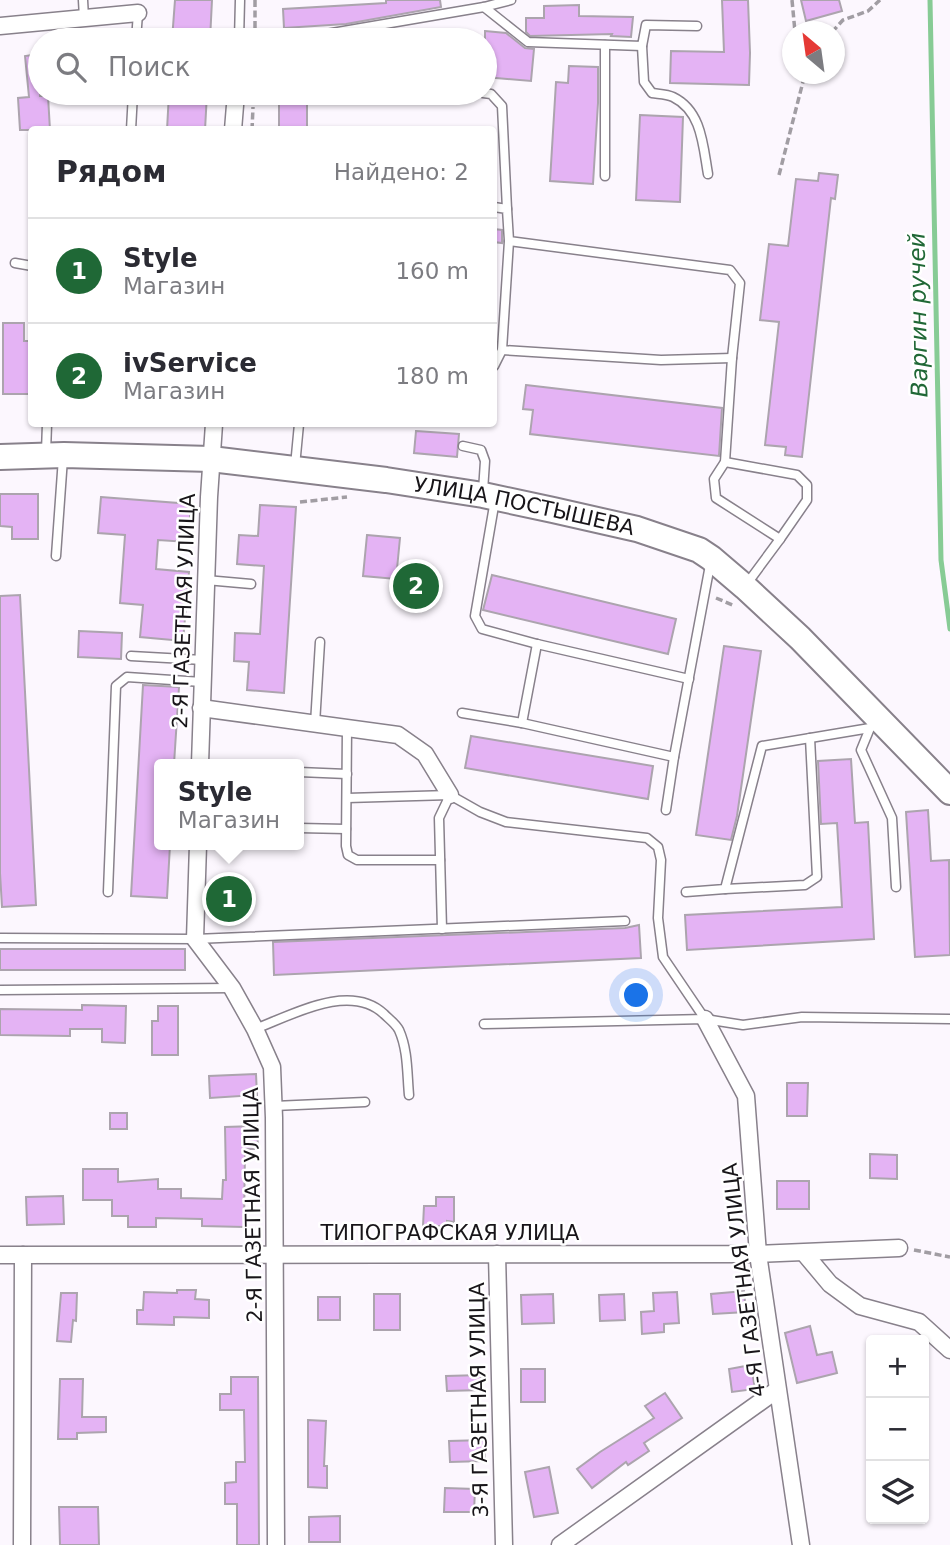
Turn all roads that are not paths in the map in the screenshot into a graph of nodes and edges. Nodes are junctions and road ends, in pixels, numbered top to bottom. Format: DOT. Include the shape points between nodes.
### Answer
graph roads {
  1 [pos="83,0"];
  2 [pos="240,0"];
  3 [pos="512,0"];
  4 [pos="484,7"];
  5 [pos="138,13"];
  6 [pos="84,19"];
  7 [pos="0,26"];
  8 [pos="697,26"];
  9 [pos="137,28"];
  10 [pos="239,28"];
  11 [pos="361,28"];
  12 [pos="605,46"];
  13 [pos="642,47"];
  14 [pos="497,101"];
  15 [pos="132,105"];
  16 [pos="235,105"];
  17 [pos="131,126"];
  18 [pos="233,126"];
  19 [pos="708,174"];
  20 [pos="605,176"];
  21 [pos="497,207"];
  22 [pos="507,209"];
  23 [pos="509,241"];
  24 [pos="15,263"];
  25 [pos="28,265"];
  26 [pos="498,335"];
  27 [pos="502,350"];
  28 [pos="732,358"];
  29 [pos="497,360"];
  30 [pos="48,427"];
  31 [pos="214,427"];
  32 [pos="299,427"];
  33 [pos="463,446"];
  34 [pos="55,455"];
  35 [pos="0,457"];
  36 [pos="211,460"];
  37 [pos="725,462"];
  38 [pos="295,470"];
  39 [pos="489,496"];
  40 [pos="780,539"];
  41 [pos="56,556"];
  42 [pos="711,558"];
  43 [pos="206,580"];
  44 [pos="251,583"];
  45 [pos="745,587"];
  46 [pos="320,642"];
  47 [pos="537,643"];
  48 [pos="131,656"];
  49 [pos="203,660"];
  50 [pos="689,679"];
  51 [pos="202,682"];
  52 [pos="201,708"];
  53 [pos="461,713"];
  54 [pos="522,723"];
  55 [pos="315,724"];
  56 [pos="875,724"];
  57 [pos="347,728"];
  58 [pos="810,738"];
  59 [pos="674,757"];
  60 [pos="200,759"];
  61 [pos="304,772"];
  62 [pos="347,774"];
  63 [pos="950,792"];
  64 [pos="450,795"];
  65 [pos="347,798"];
  66 [pos="666,810"];
  67 [pos="304,828"];
  68 [pos="346,829"];
  69 [pos="198,850"];
  70 [pos="440,860"];
  71 [pos="896,887"];
  72 [pos="725,889"];
  73 [pos="108,892"];
  74 [pos="686,892"];
  75 [pos="625,922"];
  76 [pos="442,929"];
  77 [pos="0,938"];
  78 [pos="195,939"];
  79 [pos="232,988"];
  80 [pos="0,990"];
  81 [pos="705,1019"];
  82 [pos="950,1019"];
  83 [pos="484,1024"];
  84 [pos="256,1029"];
  85 [pos="409,1095"];
  86 [pos="365,1102"];
  87 [pos="274,1106"];
  88 [pos="899,1248"];
  89 [pos="804,1253"];
  90 [pos="275,1254"];
  91 [pos="496,1254"];
  92 [pos="758,1254"];
  93 [pos="0,1255"];
  94 [pos="23,1255"];
  95 [pos="950,1350"];
  96 [pos="777,1390"];
  97 [pos="22,1545"];
  98 [pos="276,1545"];
  99 [pos="504,1545"];
  100 [pos="560,1545"];
  101 [pos="801,1545"];
  1 -- 6 [label="lane"];
  2 -- 10 [label="lane"];
  3 -- 4 [label="lane"];
  4 -- 11 [label="lane"];
  4 -- 12 [label="lane" via="528,42"];
  5 -- 6 [label="street"];
  5 -- 9 [label="lane"];
  6 -- 7 [label="street"];
  8 -- 13 [label="lane" via="646,25"];
  12 -- 13 [label="lane"];
  12 -- 20 [label="lane"];
  13 -- 19 [label="lane" via="644,82 652,93 678,100 698,122"];
  14 -- 22 [label="lane" via="502,106"];
  15 -- 17 [label="lane"];
  16 -- 18 [label="street"];
  21 -- 22 [label="lane"];
  22 -- 23 [label="lane"];
  23 -- 26 [label="lane"];
  23 -- 28 [label="lane" via="730,270 740,283"];
  24 -- 25 [label="lane"];
  26 -- 27 [label="lane"];
  27 -- 28 [label="lane" via="661,360"];
  27 -- 29 [label="lane"];
  28 -- 37 [label="lane"];
  30 -- 34 [label="lane"];
  31 -- 36 [label="street, 2-Я ГАЗЕТНАЯ УЛИЦА"];
  32 -- 38 [label="lane"];
  33 -- 39 [label="lane" via="481,450"];
  34 -- 35 [label="main road, УЛИЦА ПОСТЫШЕВА"];
  34 -- 36 [label="main road, УЛИЦА ПОСТЫШЕВА"];
  34 -- 41 [label="lane"];
  36 -- 38 [label="main road, УЛИЦА ПОСТЫШЕВА"];
  36 -- 43 [label="street, 2-Я ГАЗЕТНАЯ УЛИЦА"];
  37 -- 40 [label="lane" via="714,479 716,498"];
  37 -- 40 [label="lane" via="797,475 807,485 807,500"];
  38 -- 39 [label="main road, УЛИЦА ПОСТЫШЕВА"];
  39 -- 42 [label="main road, УЛИЦА ПОСТЫШЕВА" via="637,529"];
  39 -- 47 [label="lane" via="475,616 482,629"];
  40 -- 45 [label="lane"];
  42 -- 45 [label="main road, УЛИЦА ПОСТЫШЕВА"];
  42 -- 50 [label="lane"];
  43 -- 44 [label="lane"];
  43 -- 49 [label="street, 2-Я ГАЗЕТНАЯ УЛИЦА"];
  45 -- 56 [label="main road, УЛИЦА ПОСТЫШЕВА" via="800,638"];
  46 -- 55 [label="lane"];
  47 -- 50 [label="lane"];
  47 -- 54 [label="lane"];
  48 -- 49 [label="lane"];
  49 -- 51 [label="street, 2-Я ГАЗЕТНАЯ УЛИЦА"];
  50 -- 59 [label="lane"];
  51 -- 52 [label="street, 2-Я ГАЗЕТНАЯ УЛИЦА"];
  51 -- 73 [label="lane" via="127,677 116,685"];
  52 -- 55 [label="street"];
  52 -- 60 [label="street, 2-Я ГАЗЕТНАЯ УЛИЦА"];
  53 -- 54 [label="lane"];
  54 -- 59 [label="lane"];
  55 -- 57 [label="street"];
  56 -- 58 [label="lane"];
  56 -- 63 [label="main road, УЛИЦА ПОСТЫШЕВА"];
  56 -- 71 [label="lane" via="861,750 892,818"];
  57 -- 62 [label="lane"];
  57 -- 64 [label="street" via="398,735 425,754"];
  58 -- 72 [label="lane" via="762,746"];
  58 -- 72 [label="lane" via="817,877 805,886"];
  59 -- 66 [label="lane"];
  61 -- 62 [label="lane"];
  62 -- 65 [label="lane"];
  64 -- 65 [label="lane"];
  64 -- 70 [label="lane" via="439,818"];
  64 -- 81 [label="lane" via="506,822 647,838 657,847 661,860 658,918 663,957"];
  65 -- 68 [label="lane"];
  67 -- 68 [label="lane"];
  68 -- 70 [label="lane" via="348,855 357,860"];
  69 -- 78 [label="street"];
  70 -- 76 [label="lane"];
  72 -- 74 [label="lane"];
  75 -- 76 [label="lane"];
  76 -- 78 [label="lane"];
  77 -- 78 [label="lane"];
  78 -- 79 [label="street, 2-Я ГАЗЕТНАЯ УЛИЦА"];
  79 -- 80 [label="lane"];
  79 -- 84 [label="street, 2-Я ГАЗЕТНАЯ УЛИЦА"];
  81 -- 82 [label="lane" via="743,1024 802,1017"];
  81 -- 83 [label="lane"];
  81 -- 92 [label="street, 4-Я ГАЗЕТНАЯ УЛИЦА" via="746,1096"];
  84 -- 85 [label="lane" via="325,1002 350,1000 377,1008 398,1028 406,1054"];
  84 -- 87 [label="street, 2-Я ГАЗЕТНАЯ УЛИЦА" via="272,1068"];
  86 -- 87 [label="lane"];
  87 -- 90 [label="street, 2-Я ГАЗЕТНАЯ УЛИЦА"];
  88 -- 89 [label="street, ТИПОГРАФСКАЯ УЛИЦА"];
  89 -- 92 [label="street, ТИПОГРАФСКАЯ УЛИЦА"];
  89 -- 95 [label="street" via="830,1284 860,1306 919,1322"];
  90 -- 91 [label="street, ТИПОГРАФСКАЯ УЛИЦА"];
  90 -- 94 [label="street, ТИПОГРАФСКАЯ УЛИЦА"];
  90 -- 98 [label="street, 2-Я ГАЗЕТНАЯ УЛИЦА"];
  91 -- 92 [label="street, ТИПОГРАФСКАЯ УЛИЦА"];
  91 -- 99 [label="street, 3-Я ГАЗЕТНАЯ УЛИЦА"];
  92 -- 96 [label="street, 4-Я ГАЗЕТНАЯ УЛИЦА"];
  93 -- 94 [label="street, ТИПОГРАФСКАЯ УЛИЦА"];
  94 -- 97 [label="street"];
  96 -- 100 [label="street"];
  96 -- 101 [label="street, 4-Я ГАЗЕТНАЯ УЛИЦА"];
}
